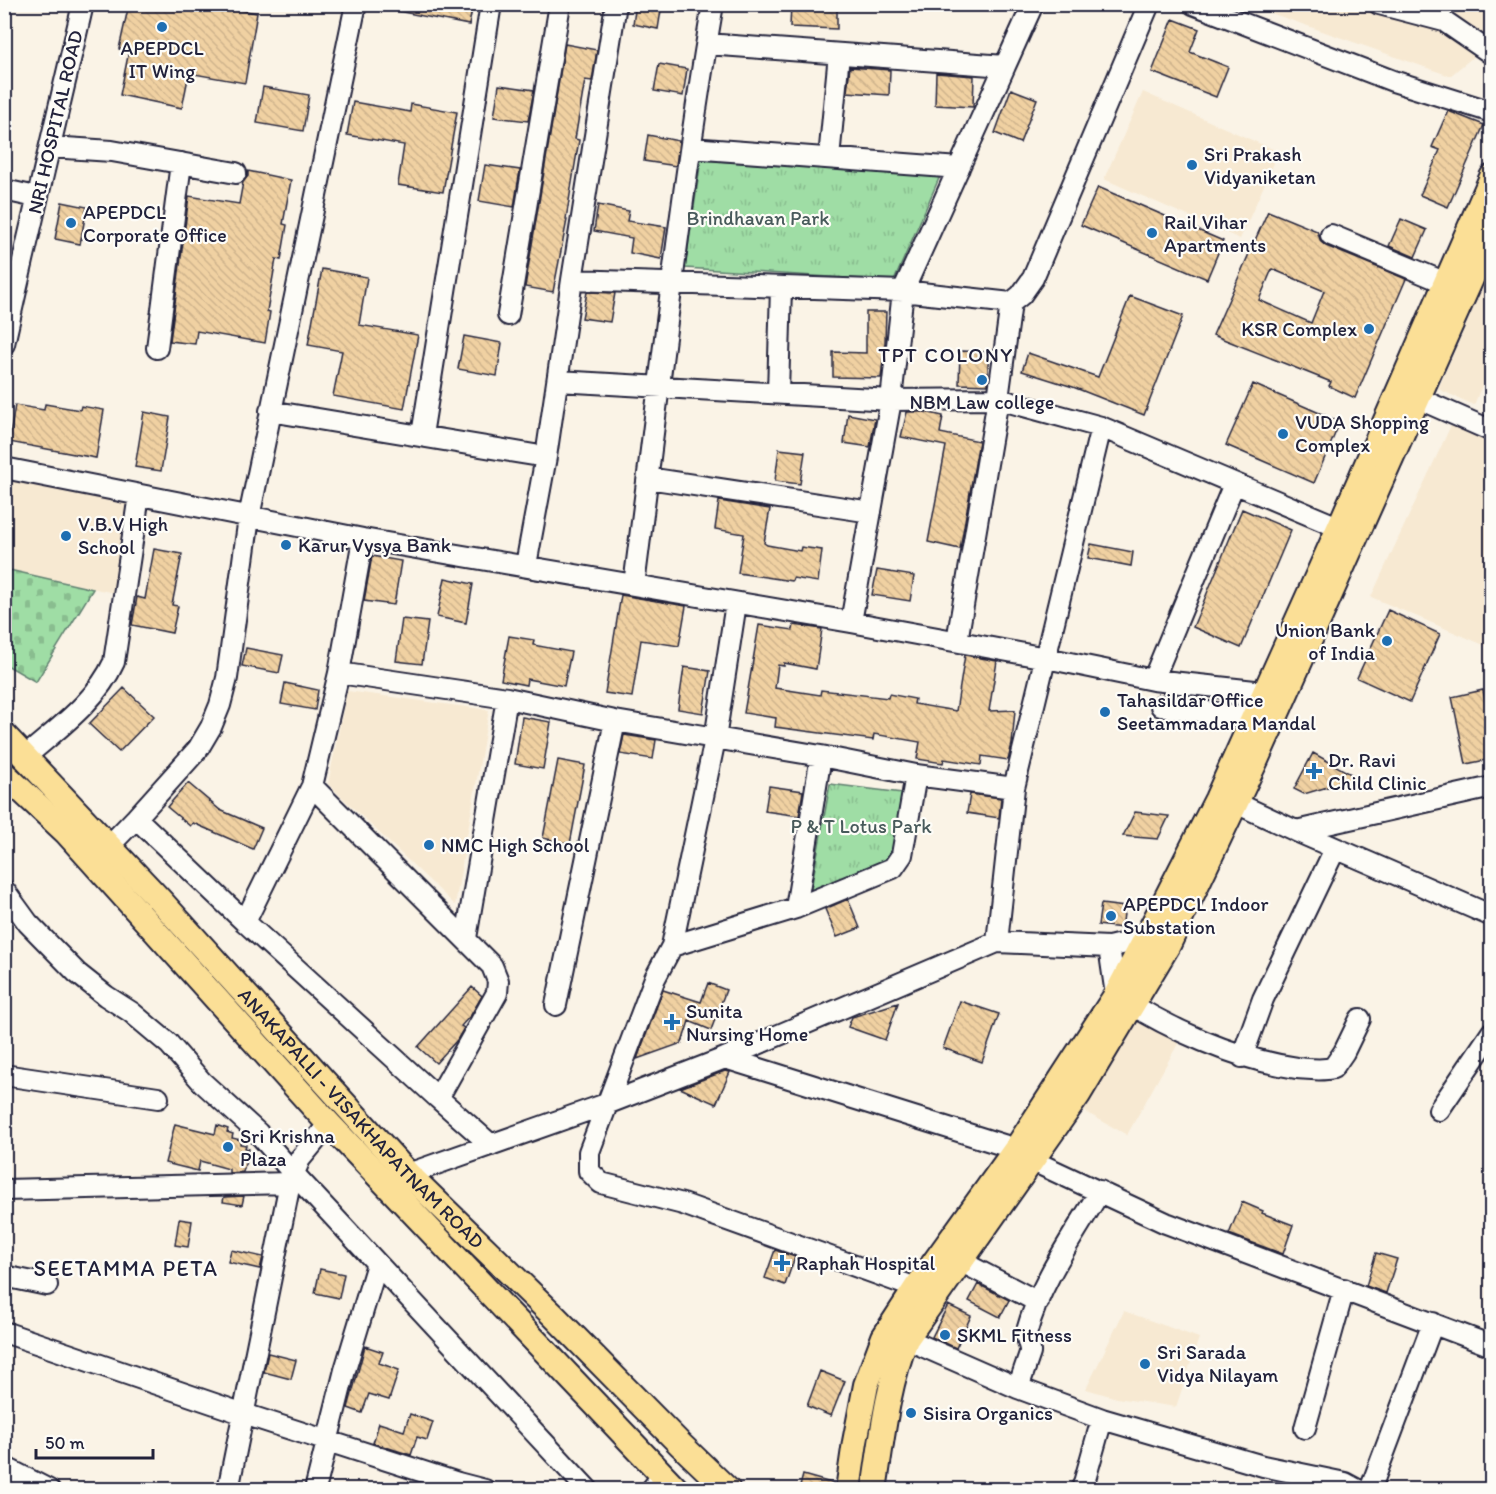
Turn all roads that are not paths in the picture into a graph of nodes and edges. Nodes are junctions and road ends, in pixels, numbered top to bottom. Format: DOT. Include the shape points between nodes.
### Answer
graph roads {
  1 [pos="83,4"];
  2 [pos="356,4"];
  3 [pos="491,4"];
  4 [pos="560,4"];
  5 [pos="615,4"];
  6 [pos="713,4"];
  7 [pos="1033,4"];
  8 [pos="1149,4"];
  9 [pos="1193,4"];
  10 [pos="1379,4"];
  11 [pos="706,44"];
  12 [pos="839,54"];
  13 [pos="1491,54"];
  14 [pos="1005,66"];
  15 [pos="1491,112"];
  16 [pos="50,147"];
  17 [pos="691,148"];
  18 [pos="829,158"];
  19 [pos="181,164"];
  20 [pos="959,168"];
  21 [pos="236,174"];
  22 [pos="1491,177"];
  23 [pos="4,190"];
  24 [pos="36,197"];
  25 [pos="1491,232"];
  26 [pos="1331,235"];
  27 [pos="572,280"];
  28 [pos="671,283"];
  29 [pos="1446,283"];
  30 [pos="781,287"];
  31 [pos="903,291"];
  32 [pos="1011,303"];
  33 [pos="508,315"];
  34 [pos="4,344"];
  35 [pos="157,348"];
  36 [pos="558,381"];
  37 [pos="660,387"];
  38 [pos="778,393"];
  39 [pos="1418,398"];
  40 [pos="998,399"];
  41 [pos="891,400"];
  42 [pos="270,411"];
  43 [pos="1101,427"];
  44 [pos="1491,431"];
  45 [pos="422,435"];
  46 [pos="546,457"];
  47 [pos="4,468"];
  48 [pos="648,478"];
  49 [pos="1234,484"];
  50 [pos="139,495"];
  51 [pos="871,512"];
  52 [pos="249,518"];
  53 [pos="1348,531"];
  54 [pos="363,539"];
  55 [pos="526,566"];
  56 [pos="634,585"];
  57 [pos="736,603"];
  58 [pos="851,622"];
  59 [pos="957,641"];
  60 [pos="1046,658"];
  61 [pos="339,673"];
  62 [pos="1153,680"];
  63 [pos="1274,696"];
  64 [pos="507,698"];
  65 [pos="1161,706"];
  66 [pos="1253,718"];
  67 [pos="615,721"];
  68 [pos="4,735"];
  69 [pos="715,739"];
  70 [pos="821,756"];
  71 [pos="26,757"];
  72 [pos="4,774"];
  73 [pos="916,775"];
  74 [pos="312,786"];
  75 [pos="1491,787"];
  76 [pos="1014,788"];
  77 [pos="1236,803"];
  78 [pos="136,818"];
  79 [pos="1296,831"];
  80 [pos="108,846"];
  81 [pos="1335,849"];
  82 [pos="4,890"];
  83 [pos="796,908"];
  84 [pos="1491,916"];
  85 [pos="245,922"];
  86 [pos="466,938"];
  87 [pos="1146,938"];
  88 [pos="997,942"];
  89 [pos="672,945"];
  90 [pos="1109,947"];
  91 [pos="1124,1000"];
  92 [pos="556,1005"];
  93 [pos="1360,1019"];
  94 [pos="1491,1032"];
  95 [pos="1242,1057"];
  96 [pos="725,1058"];
  97 [pos="4,1075"];
  98 [pos="158,1098"];
  99 [pos="438,1098"];
  100 [pos="609,1103"];
  101 [pos="1439,1110"];
  102 [pos="329,1124"];
  103 [pos="491,1145"];
  104 [pos="1024,1155"];
  105 [pos="408,1174"];
  106 [pos="292,1179"];
  107 [pos="4,1190"];
  108 [pos="1100,1191"];
  109 [pos="960,1261"];
  110 [pos="377,1263"];
  111 [pos="4,1276"];
  112 [pos="47,1284"];
  113 [pos="916,1288"];
  114 [pos="1344,1289"];
  115 [pos="1038,1302"];
  116 [pos="1433,1323"];
  117 [pos="4,1332"];
  118 [pos="897,1334"];
  119 [pos="1491,1346"];
  120 [pos="1018,1388"];
  121 [pos="244,1414"];
  122 [pos="1102,1419"];
  123 [pos="1305,1428"];
  124 [pos="328,1440"];
  125 [pos="4,1467"];
  126 [pos="664,1485"];
  127 [pos="49,1490"];
  128 [pos="228,1490"];
  129 [pos="315,1490"];
  130 [pos="485,1490"];
  131 [pos="588,1490"];
  132 [pos="728,1490"];
  133 [pos="848,1490"];
  134 [pos="874,1490"];
  135 [pos="1082,1490"];
  136 [pos="1358,1490"];
  137 [pos="1370,1490"];
  1 -- 16 [label="street, NRI HOSPITAL ROAD"];
  2 -- 42 [label="street"];
  3 -- 45 [label="street"];
  4 -- 33 [label="street"];
  5 -- 27 [label="street"];
  6 -- 11 [label="street"];
  7 -- 14 [label="street"];
  8 -- 32 [label="street" via="1033,278"];
  9 -- 15 [label="street" via="1393,81"];
  10 -- 13 [label="street" via="1444,21"];
  11 -- 12 [label="street"];
  11 -- 17 [label="street"];
  12 -- 14 [label="street"];
  12 -- 18 [label="street"];
  14 -- 20 [label="street"];
  16 -- 19 [label="street" via="112,151"];
  16 -- 24 [label="street, NRI HOSPITAL ROAD"];
  17 -- 18 [label="street"];
  17 -- 28 [label="street"];
  18 -- 20 [label="street"];
  19 -- 21 [label="street"];
  19 -- 35 [label="street"];
  20 -- 31 [label="street"];
  22 -- 29 [label="main road"];
  23 -- 24 [label="street"];
  24 -- 34 [label="street, NRI HOSPITAL ROAD"];
  25 -- 39 [label="main road"];
  26 -- 29 [label="street"];
  27 -- 28 [label="street"];
  27 -- 36 [label="street"];
  28 -- 30 [label="street"];
  28 -- 37 [label="street"];
  29 -- 53 [label="main road"];
  30 -- 31 [label="street"];
  30 -- 38 [label="street"];
  31 -- 32 [label="street"];
  31 -- 41 [label="street"];
  32 -- 40 [label="street"];
  36 -- 37 [label="street"];
  36 -- 46 [label="street"];
  37 -- 38 [label="street"];
  37 -- 48 [label="street"];
  38 -- 41 [label="street"];
  39 -- 44 [label="street"];
  39 -- 53 [label="main road"];
  40 -- 41 [label="street"];
  40 -- 43 [label="street"];
  40 -- 59 [label="street"];
  41 -- 51 [label="street"];
  42 -- 45 [label="street"];
  42 -- 52 [label="street"];
  43 -- 49 [label="street"];
  43 -- 60 [label="street"];
  45 -- 46 [label="street"];
  46 -- 55 [label="street"];
  47 -- 50 [label="street"];
  48 -- 51 [label="street"];
  48 -- 56 [label="street"];
  49 -- 53 [label="street"];
  49 -- 62 [label="street"];
  50 -- 52 [label="street"];
  50 -- 71 [label="street" via="114,662 93,697"];
  51 -- 58 [label="street"];
  52 -- 54 [label="street"];
  52 -- 78 [label="street" via="220,705 198,748"];
  53 -- 63 [label="main road"];
  54 -- 55 [label="street"];
  54 -- 61 [label="street"];
  55 -- 56 [label="street"];
  56 -- 57 [label="street"];
  57 -- 58 [label="street"];
  57 -- 69 [label="street"];
  58 -- 59 [label="street"];
  59 -- 60 [label="street"];
  60 -- 62 [label="street"];
  60 -- 76 [label="street"];
  61 -- 64 [label="street"];
  61 -- 74 [label="street"];
  62 -- 63 [label="street"];
  63 -- 66 [label="main road"];
  63 -- 77 [label="main road"];
  64 -- 67 [label="street"];
  64 -- 86 [label="street"];
  65 -- 66 [label="street"];
  66 -- 87 [label="main road" via="1217,799"];
  67 -- 69 [label="street"];
  67 -- 92 [label="street"];
  68 -- 71 [label="main road, ANAKAPALLI - VISAKHAPATNAM ROAD"];
  69 -- 70 [label="street"];
  69 -- 89 [label="street"];
  70 -- 73 [label="street"];
  70 -- 83 [label="street"];
  71 -- 80 [label="main road, ANAKAPALLI - VISAKHAPATNAM ROAD"];
  72 -- 102 [label="main road, ANAKAPALLI - VISAKHAPATNAM ROAD" via="66,832"];
  73 -- 76 [label="street"];
  73 -- 83 [label="street" via="898,863"];
  74 -- 85 [label="street"];
  74 -- 86 [label="street"];
  75 -- 79 [label="street"];
  76 -- 88 [label="street"];
  77 -- 79 [label="street"];
  77 -- 91 [label="main road" via="1178,927"];
  78 -- 80 [label="street"];
  78 -- 85 [label="street"];
  79 -- 81 [label="street"];
  80 -- 105 [label="main road, ANAKAPALLI - VISAKHAPATNAM ROAD"];
  81 -- 84 [label="street"];
  81 -- 95 [label="street" via="1263,999"];
  82 -- 106 [label="street" via="28,923 76,973 169,1044 202,1082 258,1133"];
  83 -- 89 [label="street"];
  85 -- 99 [label="street"];
  86 -- 99 [label="street" via="492,966 498,981 497,993"];
  87 -- 90 [label="street"];
  87 -- 91 [label="main road"];
  88 -- 90 [label="street"];
  88 -- 96 [label="street"];
  89 -- 100 [label="street" via="655,978"];
  90 -- 91 [label="street"];
  91 -- 95 [label="street"];
  91 -- 104 [label="main road"];
  93 -- 95 [label="street" via="1334,1068 1323,1071"];
  94 -- 101 [label="street"];
  96 -- 100 [label="street"];
  96 -- 104 [label="street"];
  97 -- 98 [label="street"];
  99 -- 103 [label="street"];
  100 -- 103 [label="street"];
  100 -- 113 [label="street" via="589,1152 589,1171 601,1183 683,1204"];
  102 -- 106 [label="street" via="300,1159"];
  102 -- 126 [label="main road, ANAKAPALLI - VISAKHAPATNAM ROAD"];
  103 -- 105 [label="street"];
  104 -- 108 [label="street"];
  104 -- 109 [label="main road"];
  104 -- 113 [label="main road"];
  105 -- 132 [label="main road, ANAKAPALLI - VISAKHAPATNAM ROAD"];
  106 -- 107 [label="street"];
  106 -- 110 [label="street"];
  106 -- 121 [label="street"];
  108 -- 114 [label="street" via="1166,1223"];
  108 -- 115 [label="street"];
  109 -- 115 [label="street"];
  109 -- 118 [label="main road"];
  110 -- 124 [label="street"];
  110 -- 131 [label="street"];
  111 -- 112 [label="street"];
  113 -- 118 [label="main road"];
  114 -- 116 [label="street"];
  114 -- 123 [label="street"];
  115 -- 120 [label="street" via="1026,1333 1030,1353"];
  116 -- 119 [label="street"];
  116 -- 137 [label="street"];
  117 -- 121 [label="street"];
  118 -- 120 [label="street"];
  118 -- 133 [label="main road" via="874,1359"];
  118 -- 134 [label="main road" via="898,1359"];
  120 -- 122 [label="street"];
  121 -- 124 [label="street"];
  121 -- 128 [label="street"];
  122 -- 135 [label="street"];
  122 -- 136 [label="street" via="1263,1466 1345,1483"];
  124 -- 129 [label="street"];
  124 -- 130 [label="street"];
  125 -- 127 [label="street"];
}
